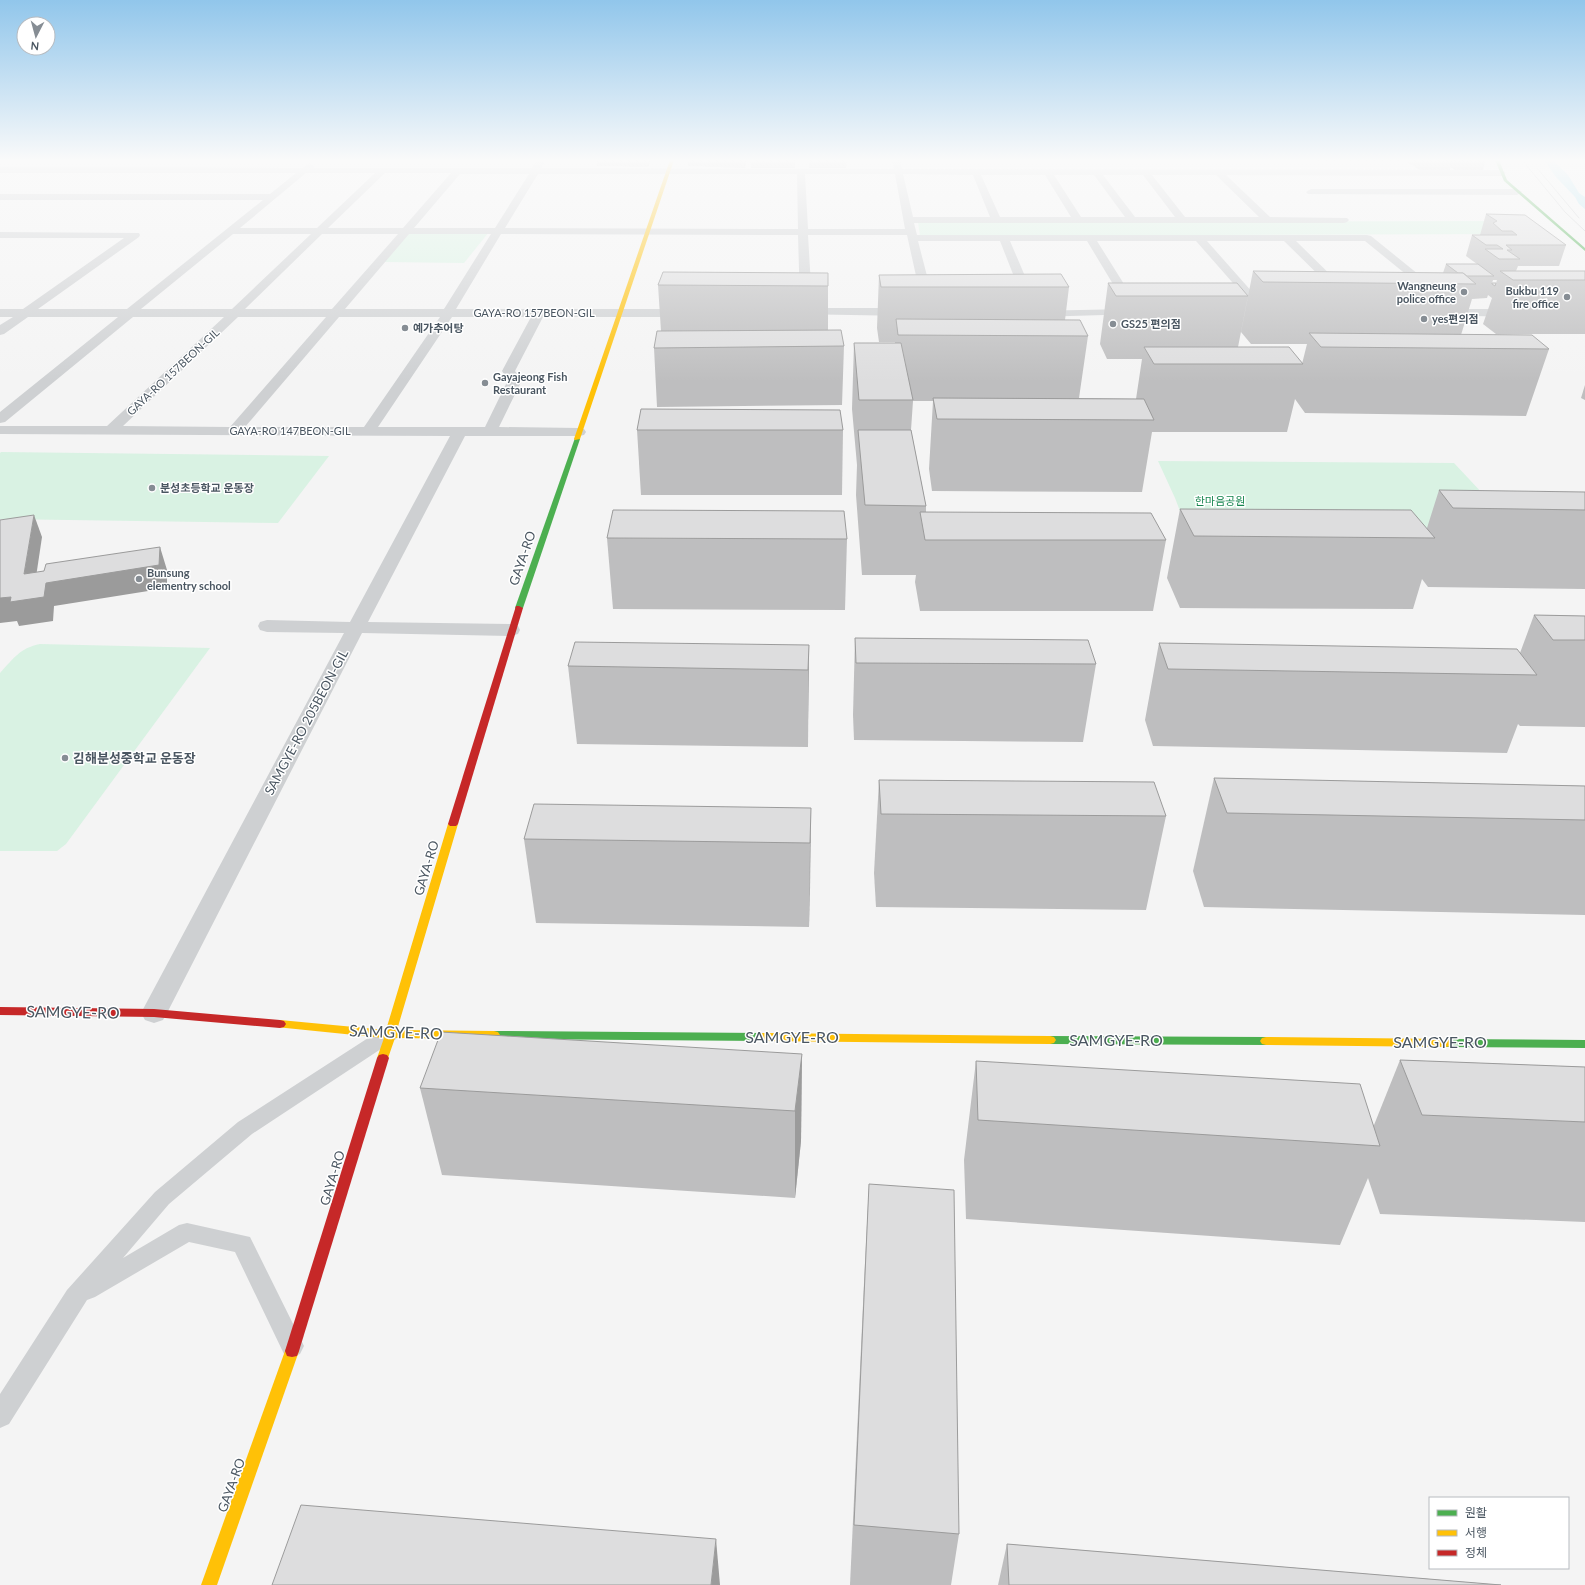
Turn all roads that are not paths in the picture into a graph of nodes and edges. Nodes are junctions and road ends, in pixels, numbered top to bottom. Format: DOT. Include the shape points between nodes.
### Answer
graph roads {
  1 [pos="226,234"];
  2 [pos="318,234"];
  3 [pos="403,234"];
  4 [pos="496,234"];
  5 [pos="647,234"];
  6 [pos="803,234"];
  7 [pos="874,234"];
  8 [pos="1567,234"];
  9 [pos="0,235"];
  10 [pos="21,235"];
  11 [pos="912,235"];
  12 [pos="1004,238"];
  13 [pos="1090,238"];
  14 [pos="1199,238"];
  15 [pos="1287,238"];
  16 [pos="5,245"];
  17 [pos="1585,250"];
  18 [pos="1353,302"];
  19 [pos="783,312"];
  20 [pos="806,312"];
  21 [pos="0,313"];
  22 [pos="26,313"];
  23 [pos="131,313"];
  24 [pos="235,313"];
  25 [pos="335,313"];
  26 [pos="448,313"];
  27 [pos="539,313"];
  28 [pos="621,313"];
  29 [pos="698,313"];
  30 [pos="1250,313"];
  31 [pos="1264,313"];
  32 [pos="1280,313"];
  33 [pos="1428,313"];
  34 [pos="1460,313"];
  35 [pos="1530,313"];
  36 [pos="0,331"];
  37 [pos="0,419"];
  38 [pos="0,430"];
  39 [pos="111,430"];
  40 [pos="234,431"];
  41 [pos="368,431"];
  42 [pos="460,431"];
  43 [pos="490,432"];
  44 [pos="579,432"];
  45 [pos="267,626"];
  46 [pos="354,629"];
  47 [pos="511,630"];
  48 [pos="0,1011"];
  49 [pos="154,1013"];
  50 [pos="390,1034"];
  51 [pos="1585,1044"];
  52 [pos="76,1297"];
  53 [pos="293,1349"];
  54 [pos="0,1416"];
  55 [pos="209,1585"];
  1 -- 23 [label="street"];
  2 -- 24 [label="street"];
  3 -- 25 [label="street"];
  4 -- 26 [label="street"];
  5 -- 28 [label="main road, GAYA-RO"];
  6 -- 20 [label="street"];
  7 -- 11 [label="street"];
  8 -- 17 [label="main road"];
  9 -- 10 [label="street"];
  10 -- 16 [label="street"];
  10 -- 22 [label="street" via="136,235"];
  11 -- 12 [label="street"];
  11 -- 20 [label="street" via="934,312"];
  12 -- 13 [label="street"];
  12 -- 13 [label="street" via="1031,313 1139,312"];
  13 -- 14 [label="street"];
  14 -- 15 [label="street"];
  14 -- 31 [label="street"];
  15 -- 18 [label="street"];
  15 -- 34 [label="street" via="1367,238"];
  19 -- 20 [label="street"];
  21 -- 22 [label="street, GAYA-RO 157BEON-GIL"];
  22 -- 23 [label="street, GAYA-RO 157BEON-GIL"];
  22 -- 36 [label="street"];
  23 -- 24 [label="street, GAYA-RO 157BEON-GIL"];
  23 -- 37 [label="street"];
  24 -- 25 [label="street, GAYA-RO 157BEON-GIL"];
  24 -- 39 [label="street, GAYA-RO 157BEON-GIL"];
  25 -- 26 [label="street, GAYA-RO 157BEON-GIL"];
  25 -- 40 [label="street"];
  26 -- 27 [label="street, GAYA-RO 157BEON-GIL"];
  26 -- 41 [label="street"];
  27 -- 28 [label="street, GAYA-RO 157BEON-GIL"];
  27 -- 43 [label="street" via="508,371 515,380"];
  28 -- 29 [label="street, GAYA-RO 157BEON-GIL"];
  28 -- 44 [label="main road, GAYA-RO"];
  30 -- 31 [label="street"];
  31 -- 32 [label="street"];
  33 -- 34 [label="street"];
  34 -- 35 [label="street"];
  38 -- 39 [label="street, GAYA-RO 147BEON-GIL"];
  39 -- 40 [label="street, GAYA-RO 147BEON-GIL"];
  40 -- 41 [label="street, GAYA-RO 147BEON-GIL"];
  41 -- 42 [label="street, GAYA-RO 147BEON-GIL"];
  42 -- 43 [label="street, GAYA-RO 147BEON-GIL"];
  42 -- 46 [label="street, SAMGYE-RO 205BEON-GIL"];
  43 -- 44 [label="street, GAYA-RO 147BEON-GIL"];
  44 -- 47 [label="main road, GAYA-RO"];
  45 -- 46 [label="street"];
  46 -- 47 [label="street"];
  46 -- 49 [label="street, SAMGYE-RO 205BEON-GIL"];
  47 -- 50 [label="main road, GAYA-RO"];
  48 -- 49 [label="main road, SAMGYE-RO"];
  49 -- 50 [label="main road, SAMGYE-RO"];
  50 -- 51 [label="main road, SAMGYE-RO"];
  50 -- 52 [label="lane" via="245,1128 162,1198"];
  50 -- 53 [label="main road, GAYA-RO"];
  52 -- 53 [label="lane" via="188,1232 242,1244"];
  52 -- 54 [label="lane"];
  53 -- 55 [label="main road, GAYA-RO"];
}
